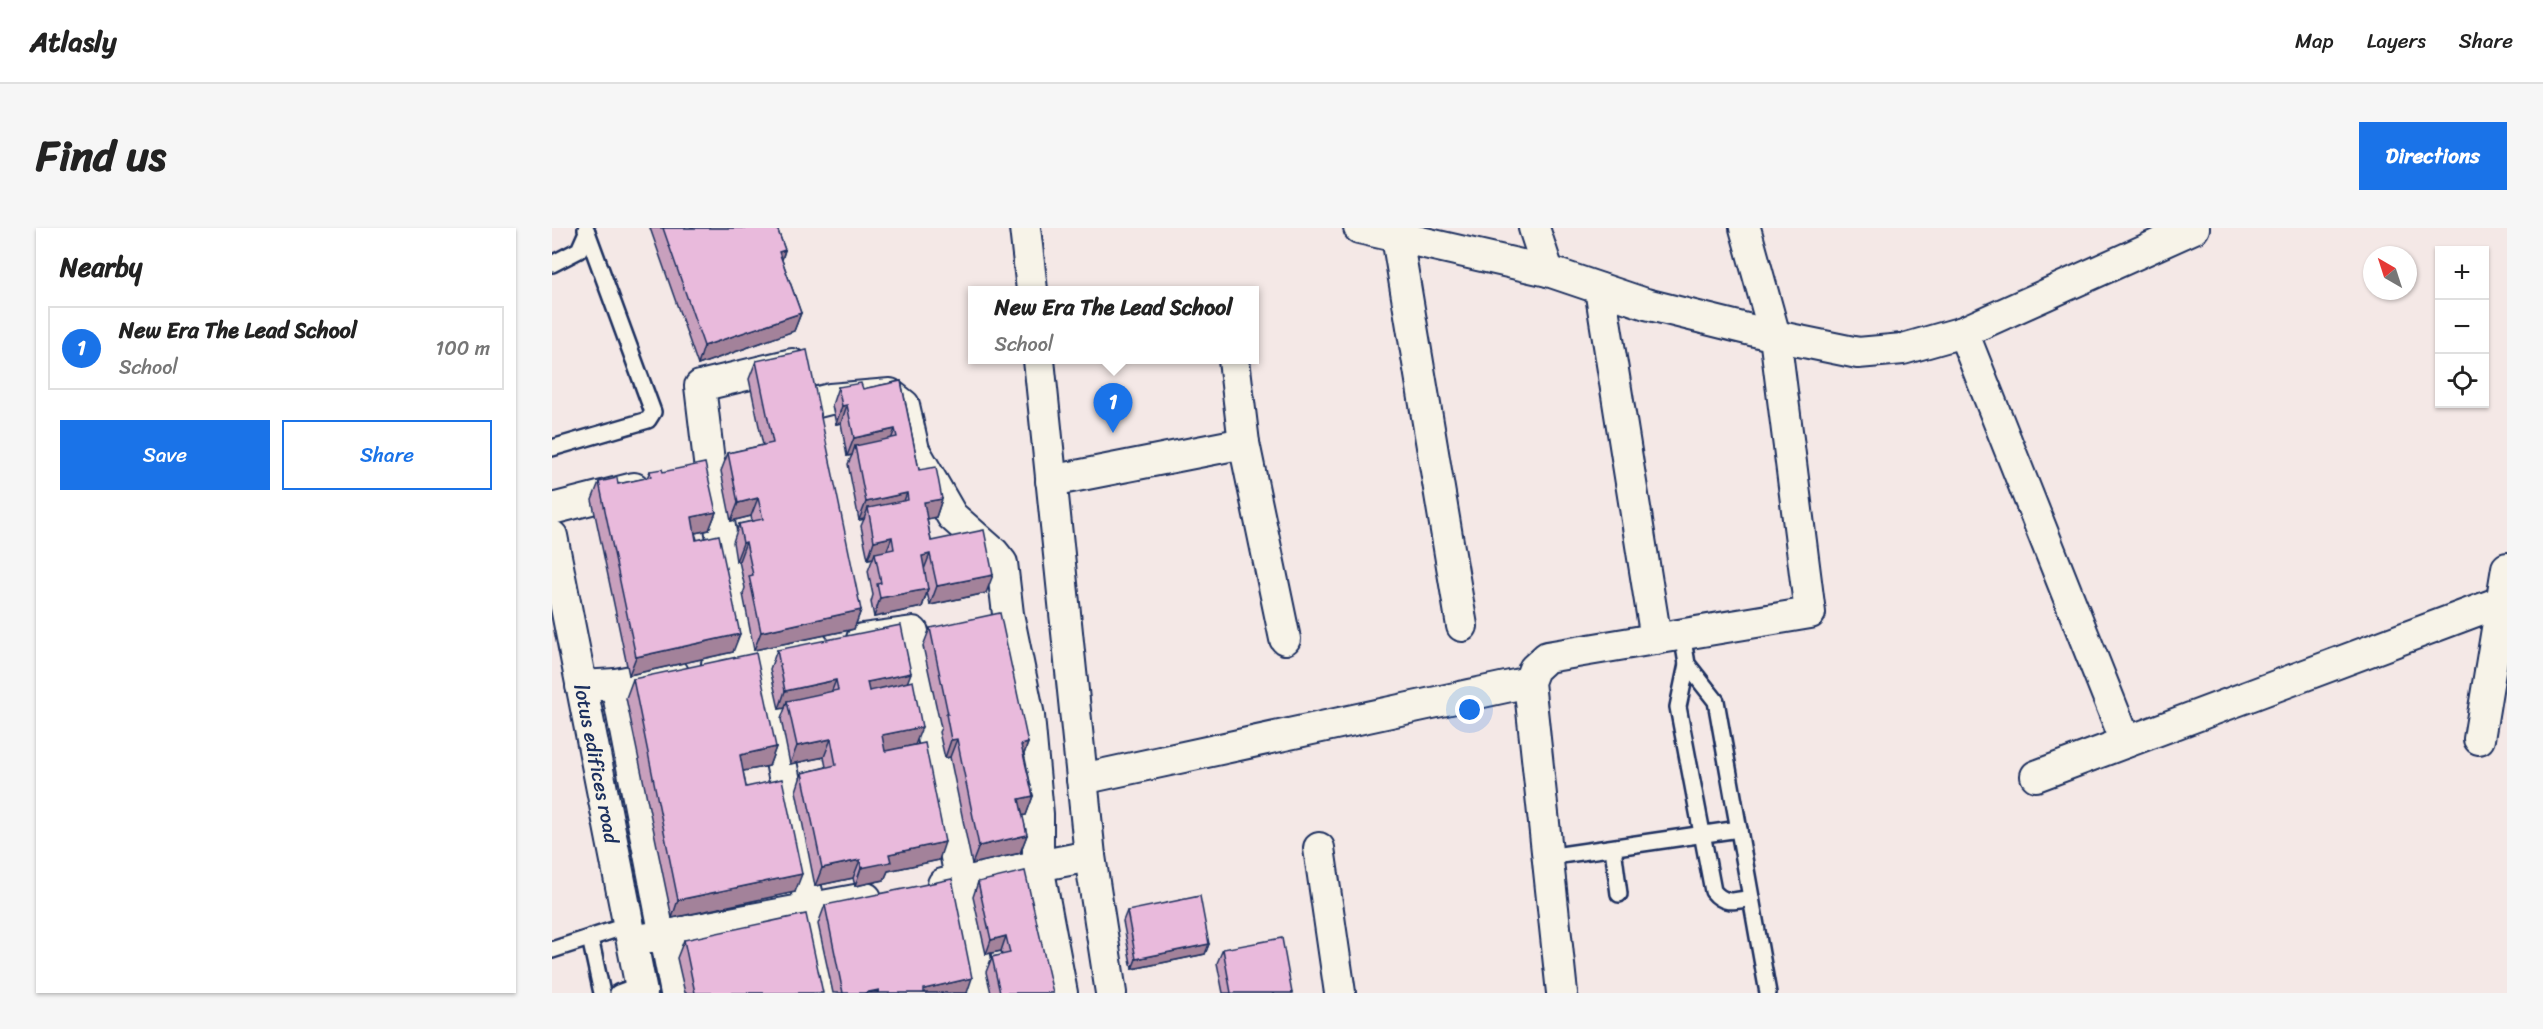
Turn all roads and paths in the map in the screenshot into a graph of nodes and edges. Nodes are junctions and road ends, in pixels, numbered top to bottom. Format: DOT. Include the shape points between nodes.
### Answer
graph roads {
  1 [pos="1025,228"];
  2 [pos="1359,228"];
  3 [pos="1534,228"];
  4 [pos="1745,228"];
  5 [pos="2194,228"];
  6 [pos="587,230"];
  7 [pos="1397,237"];
  8 [pos="552,264"];
  9 [pos="1548,271"];
  10 [pos="1031,286"];
  11 [pos="1600,289"];
  12 [pos="1963,332"];
  13 [pos="1775,336"];
  14 [pos="1039,364"];
  15 [pos="1234,364"];
  16 [pos="1244,443"];
  17 [pos="552,448"];
  18 [pos="688,475"];
  19 [pos="1051,481"];
  20 [pos="552,509"];
  21 [pos="552,536"];
  22 [pos="2507,568"];
  23 [pos="2500,602"];
  24 [pos="1462,626"];
  25 [pos="1669,636"];
  26 [pos="1285,639"];
  27 [pos="752,658"];
  28 [pos="1687,664"];
  29 [pos="1528,682"];
  30 [pos="616,684"];
  31 [pos="581,686"];
  32 [pos="2479,739"];
  33 [pos="2126,742"];
  34 [pos="2036,776"];
  35 [pos="1082,779"];
  36 [pos="1739,830"];
  37 [pos="1702,835"];
  38 [pos="1319,848"];
  39 [pos="1613,848"];
  40 [pos="1090,856"];
  41 [pos="1547,857"];
  42 [pos="1038,866"];
  43 [pos="960,881"];
  44 [pos="1619,894"];
  45 [pos="1751,898"];
  46 [pos="811,908"];
  47 [pos="631,933"];
  48 [pos="664,936"];
  49 [pos="590,938"];
  50 [pos="552,950"];
  51 [pos="633,990"];
  52 [pos="602,993"];
  53 [pos="676,993"];
  54 [pos="826,993"];
  55 [pos="982,993"];
  56 [pos="1062,993"];
  57 [pos="1111,993"];
  58 [pos="1340,993"];
  59 [pos="1562,993"];
  60 [pos="1768,993"];
  1 -- 10 [label="street"];
  2 -- 7 [label="street"];
  3 -- 9 [label="street"];
  4 -- 13 [label="street"];
  5 -- 12 [label="street"];
  6 -- 8 [label="lane" via="579,250"];
  6 -- 17 [label="lane" via="653,412 648,420"];
  7 -- 9 [label="street"];
  7 -- 24 [label="street"];
  9 -- 11 [label="street"];
  11 -- 13 [label="street"];
  11 -- 25 [label="street"];
  12 -- 13 [label="street" via="1903,349 1858,353"];
  12 -- 33 [label="street"];
  13 -- 25 [label="street" via="1810,613"];
  14 -- 19 [label="street"];
  15 -- 16 [label="street"];
  16 -- 19 [label="street"];
  16 -- 26 [label="street"];
  18 -- 20 [label="street"];
  18 -- 27 [label="street"];
  18 -- 42 [label="street" via="700,386 805,360 816,414 830,399 890,394 904,405 914,450 952,516 1002,563 1029,716 1038,814"];
  19 -- 35 [label="street"];
  21 -- 31 [label="street, lotus edifices road"];
  22 -- 23 [label="street"];
  23 -- 32 [label="street"];
  23 -- 33 [label="street"];
  25 -- 28 [label="lane"];
  25 -- 29 [label="street" via="1547,657 1534,669"];
  27 -- 30 [label="street"];
  27 -- 43 [label="street" via="863,627 913,632"];
  27 -- 46 [label="street"];
  28 -- 36 [label="lane" via="1716,701"];
  28 -- 37 [label="lane" via="1678,707"];
  29 -- 35 [label="street"];
  29 -- 41 [label="street"];
  30 -- 31 [label="street"];
  30 -- 48 [label="street"];
  31 -- 47 [label="street, lotus edifices road"];
  33 -- 34 [label="street"];
  35 -- 40 [label="street"];
  36 -- 37 [label="lane"];
  36 -- 45 [label="lane"];
  37 -- 39 [label="lane"];
  37 -- 45 [label="lane" via="1713,891 1719,899 1731,902"];
  38 -- 58 [label="street"];
  39 -- 41 [label="lane"];
  39 -- 44 [label="lane"];
  40 -- 42 [label="street"];
  40 -- 57 [label="street"];
  41 -- 59 [label="street"];
  42 -- 43 [label="street"];
  42 -- 56 [label="street"];
  43 -- 46 [label="street"];
  43 -- 55 [label="street"];
  45 -- 60 [label="lane"];
  46 -- 48 [label="street"];
  46 -- 54 [label="street"];
  47 -- 48 [label="street"];
  47 -- 49 [label="lane"];
  47 -- 51 [label="street, lotus edifices road"];
  48 -- 53 [label="street"];
  49 -- 50 [label="lane"];
  49 -- 52 [label="lane"];
}
